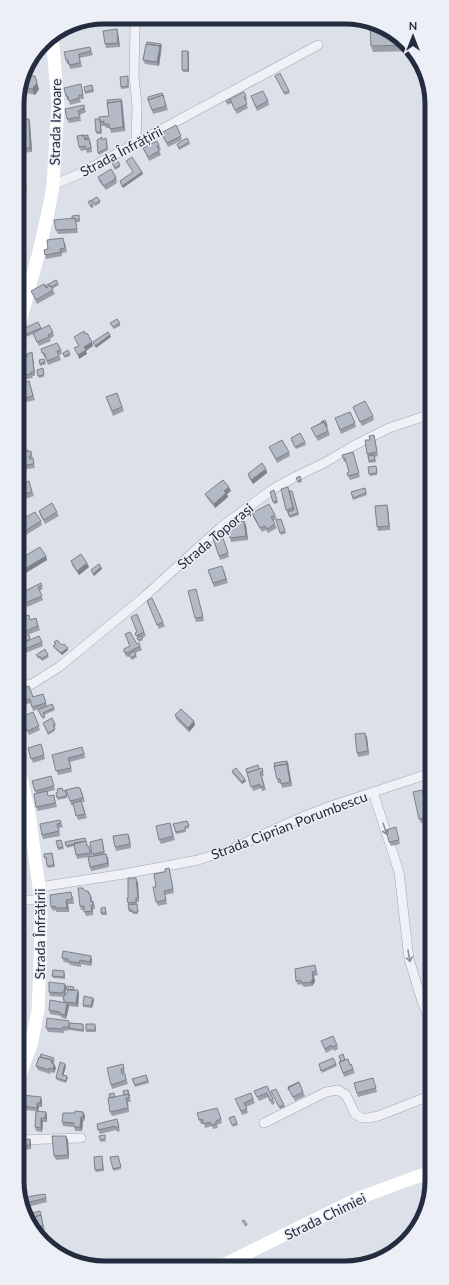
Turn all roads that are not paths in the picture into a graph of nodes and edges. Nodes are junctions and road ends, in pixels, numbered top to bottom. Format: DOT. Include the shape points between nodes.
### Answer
graph roads {
  1 [pos="135,28"];
  2 [pos="53,43"];
  3 [pos="318,45"];
  4 [pos="136,143"];
  5 [pos="53,185"];
  6 [pos="24,307"];
  7 [pos="425,416"];
  8 [pos="24,686"];
  9 [pos="425,775"];
  10 [pos="24,792"];
  11 [pos="373,792"];
  12 [pos="40,894"];
  13 [pos="24,898"];
  14 [pos="425,1008"];
  15 [pos="24,1064"];
  16 [pos="425,1098"];
  17 [pos="264,1123"];
  18 [pos="81,1138"];
  19 [pos="24,1140"];
  20 [pos="425,1174"];
  21 [pos="231,1261"];
  1 -- 4 [label="street"];
  2 -- 5 [label="main road, Strada Izvoare" via="58,105"];
  3 -- 4 [label="street, Strada Înfrățirii"];
  4 -- 5 [label="street, Strada Înfrățirii"];
  5 -- 6 [label="main road"];
  7 -- 8 [label="street, Strada Toporași" via="389,428 273,489 221,527 144,597 59,667 32,684"];
  9 -- 11 [label="street, Strada Ciprian Porumbescu"];
  10 -- 12 [label="main road, Strada Înfrățirii"];
  11 -- 12 [label="street, Strada Ciprian Porumbescu" via="302,817 229,850 198,860"];
  11 -- 14 [label="street, Strada Ciprian Porumbescu, one-way" via="399,872 409,959"];
  12 -- 13 [label="street, Strada Ciprian Porumbescu"];
  12 -- 15 [label="main road, Strada Înfrățirii" via="38,1010 31,1045"];
  16 -- 17 [label="street" via="378,1116 362,1118 355,1114 346,1095 338,1090 326,1092"];
  18 -- 19 [label="street"];
  20 -- 21 [label="main road, Strada Chimiei" via="359,1198"];
}
